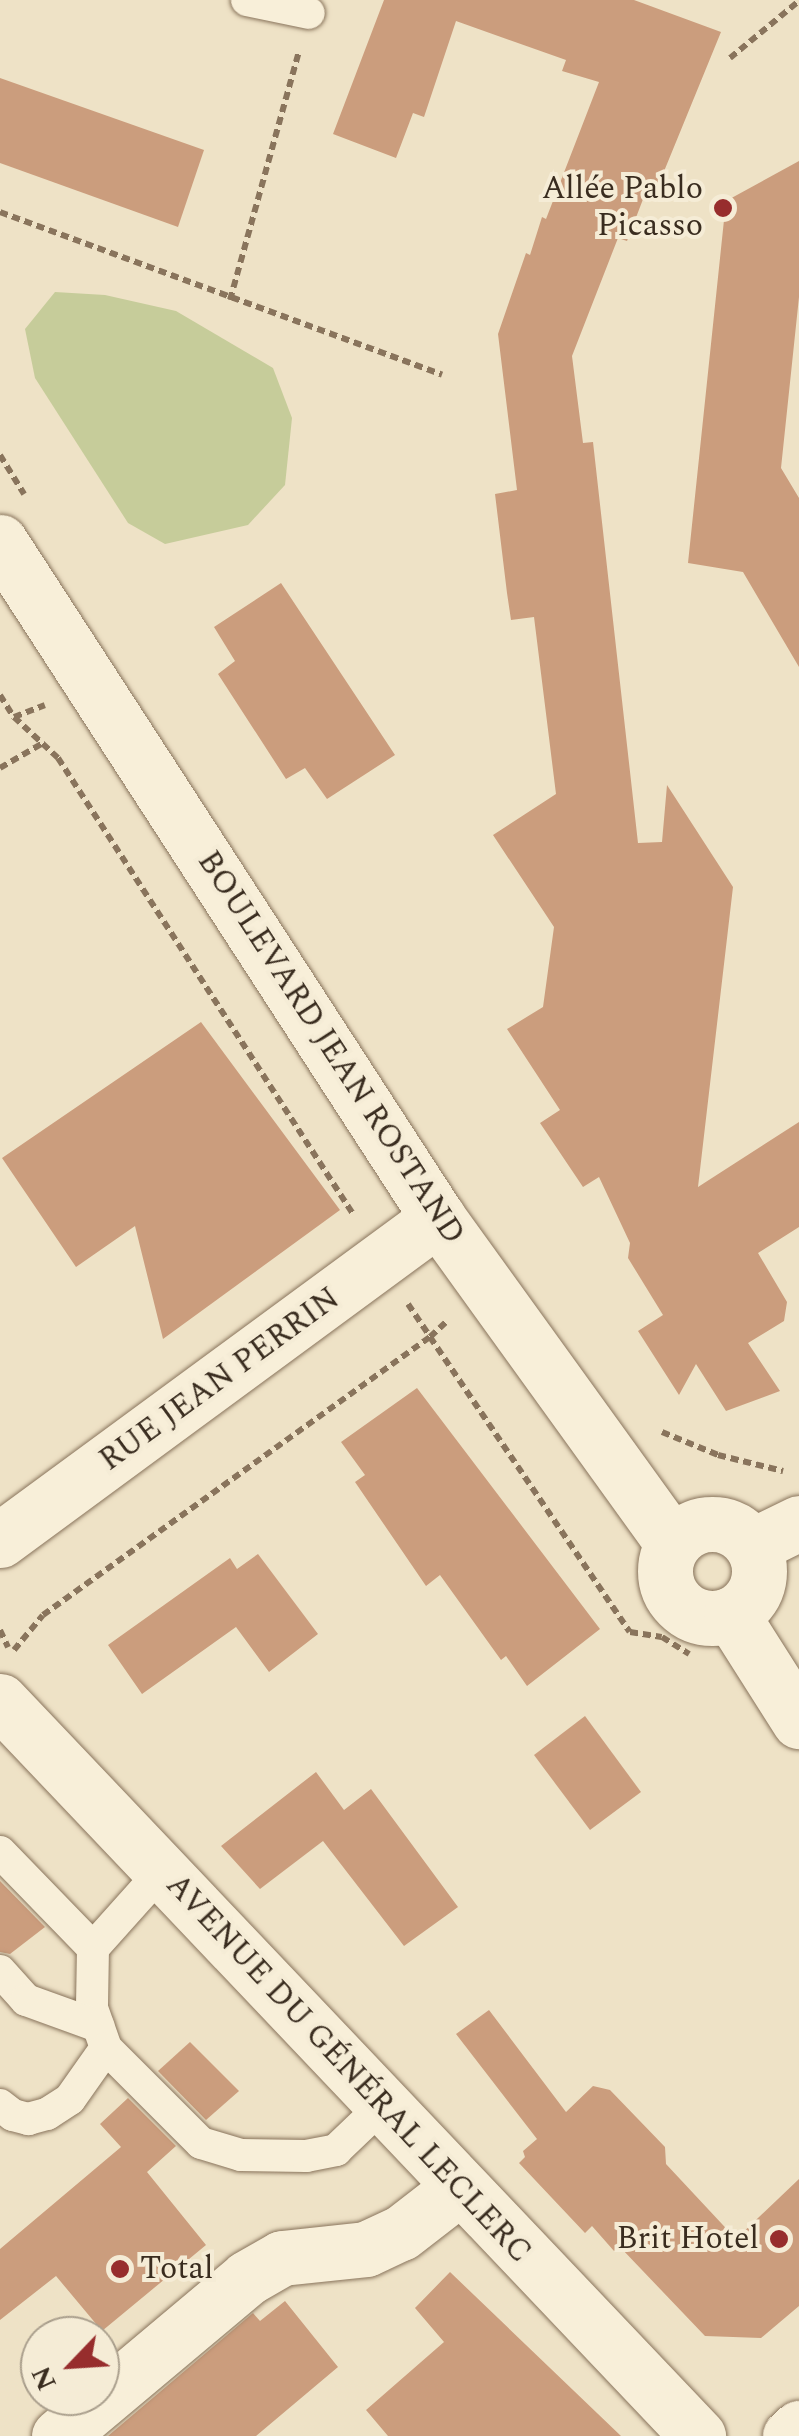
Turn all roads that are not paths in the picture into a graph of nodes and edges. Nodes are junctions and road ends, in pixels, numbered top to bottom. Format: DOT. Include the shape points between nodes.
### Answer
graph roads {
  1 [pos="247,0"];
  2 [pos="309,13"];
  3 [pos="0,542"];
  4 [pos="438,1218"];
  5 [pos="776,1535"];
  6 [pos="0,1540"];
  7 [pos="673,1544"];
  8 [pos="731,1614"];
  9 [pos="0,1701"];
  10 [pos="799,1721"];
  11 [pos="0,1852"];
  12 [pos="161,1872"];
  13 [pos="93,1948"];
  14 [pos="0,1972"];
  15 [pos="102,2037"];
  16 [pos="0,2105"];
  17 [pos="382,2106"];
  18 [pos="459,2188"];
  19 [pos="799,2428"];
  20 [pos="59,2436"];
  21 [pos="698,2436"];
  22 [pos="790,2436"];
  1 -- 2 [label="lane"];
  3 -- 4 [label="street, BOULEVARD JEAN ROSTAND"];
  4 -- 6 [label="street, RUE JEAN PERRIN"];
  4 -- 7 [label="street, BOULEVARD JEAN ROSTAND"];
  5 -- 7 [label="street" via="712,1524"];
  5 -- 8 [label="street" via="754,1592"];
  7 -- 8 [label="street" via="664,1573 676,1602 701,1617"];
  8 -- 10 [label="street"];
  9 -- 12 [label="street, AVENUE DU GÉNÉRAL LECLERC"];
  11 -- 13 [label="lane"];
  12 -- 13 [label="lane"];
  12 -- 17 [label="street, AVENUE DU GÉNÉRAL LECLERC"];
  13 -- 15 [label="lane" via="92,2008"];
  14 -- 15 [label="lane" via="26,2000"];
  15 -- 16 [label="lane" via="70,2099 28,2119"];
  15 -- 17 [label="lane" via="200,2143 241,2154 336,2150"];
  17 -- 18 [label="street, AVENUE DU GÉNÉRAL LECLERC"];
  18 -- 20 [label="street" via="401,2233 366,2249 282,2258 247,2278"];
  18 -- 21 [label="street, AVENUE DU GÉNÉRAL LECLERC"];
  19 -- 22 [label="street"];
}
